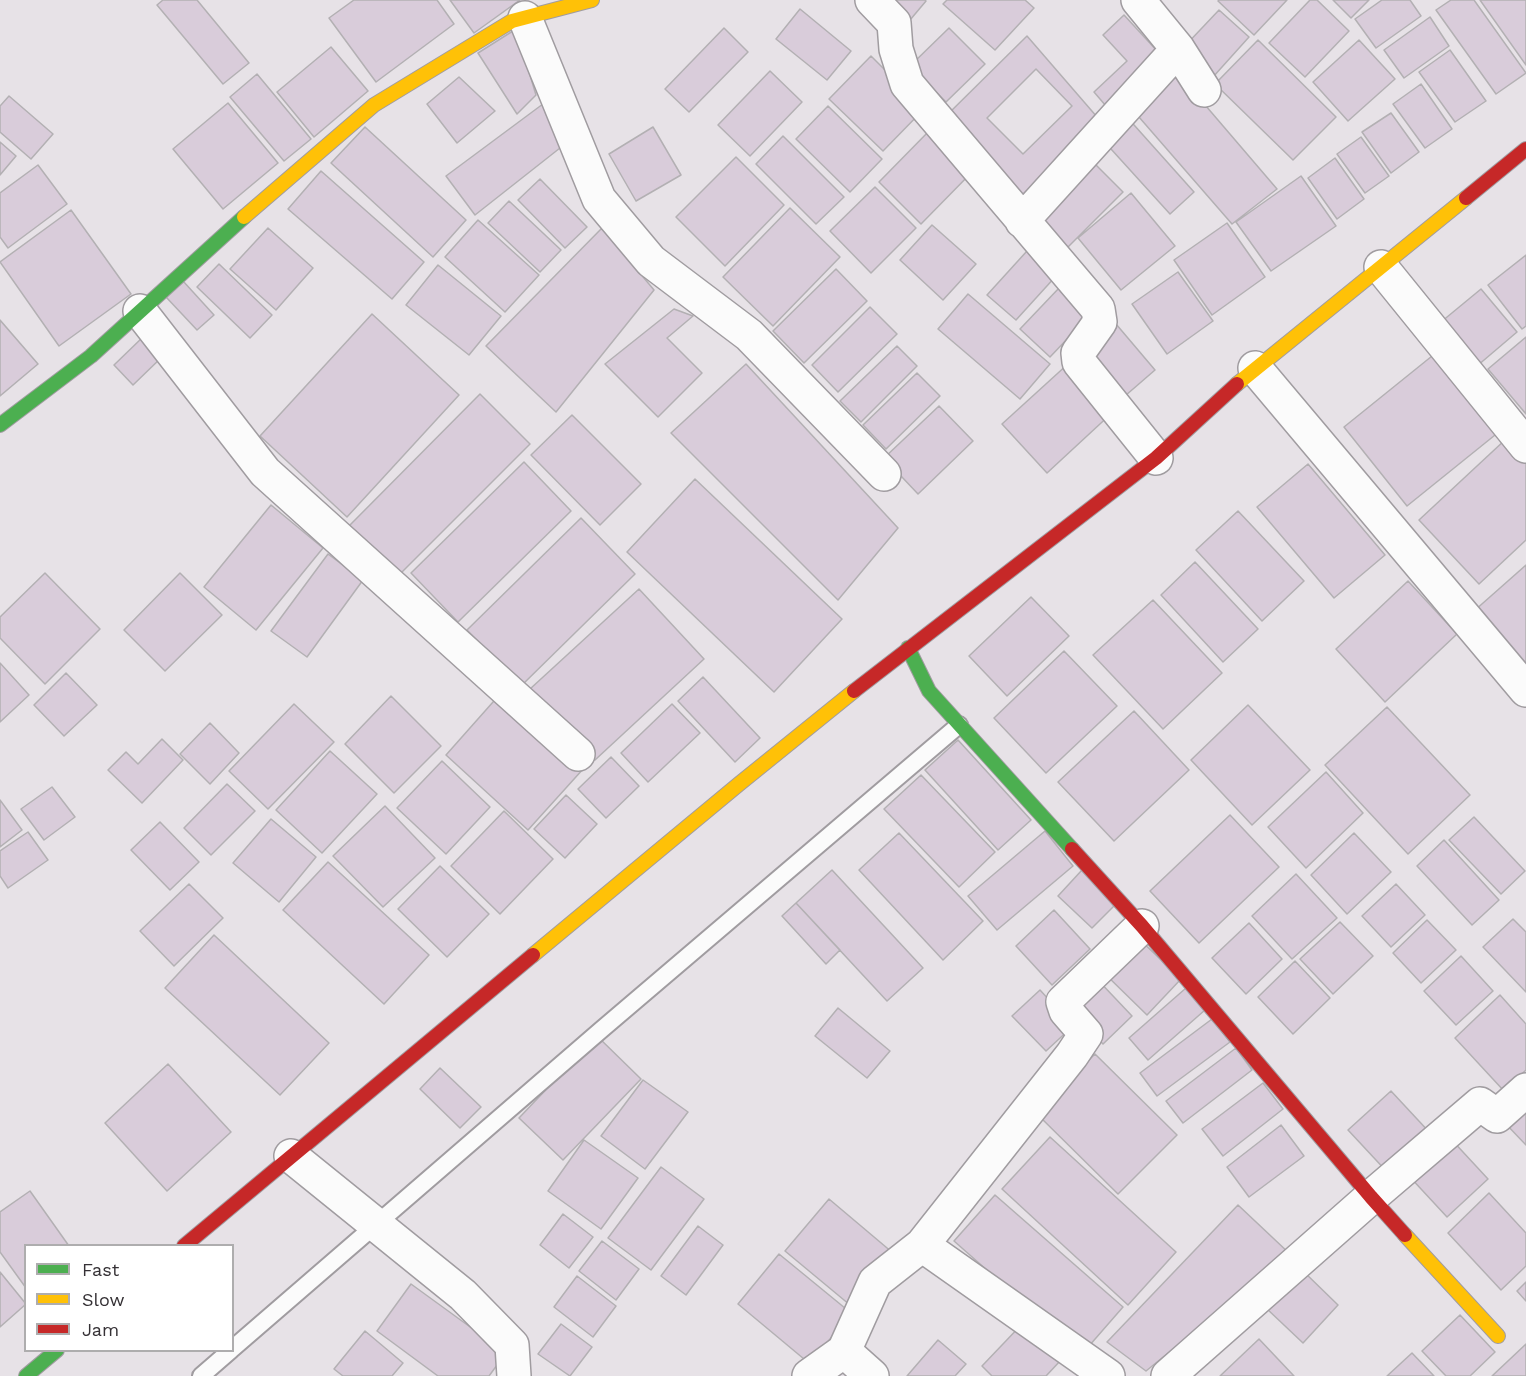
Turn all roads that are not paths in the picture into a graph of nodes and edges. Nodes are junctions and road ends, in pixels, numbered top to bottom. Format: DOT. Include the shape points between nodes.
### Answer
graph roads {
  1 [pos="592,0"];
  2 [pos="872,0"];
  3 [pos="1138,0"];
  4 [pos="525,18"];
  5 [pos="1178,50"];
  6 [pos="1204,90"];
  7 [pos="1526,149"];
  8 [pos="1022,221"];
  9 [pos="1381,267"];
  10 [pos="140,311"];
  11 [pos="1255,368"];
  12 [pos="0,425"];
  13 [pos="1526,447"];
  14 [pos="1156,458"];
  15 [pos="884,474"];
  16 [pos="908,648"];
  17 [pos="1526,690"];
  18 [pos="960,725"];
  19 [pos="578,754"];
  20 [pos="1142,926"];
  21 [pos="1526,1090"];
  22 [pos="291,1156"];
  23 [pos="1371,1197"];
  24 [pos="377,1226"];
  25 [pos="185,1244"];
  26 [pos="922,1245"];
  27 [pos="1498,1335"];
  28 [pos="234,1348"];
  29 [pos="55,1352"];
  30 [pos="230,1352"];
  31 [pos="844,1352"];
  32 [pos="26,1376"];
  33 [pos="201,1376"];
  34 [pos="514,1376"];
  35 [pos="810,1376"];
  36 [pos="872,1376"];
  37 [pos="1108,1376"];
  38 [pos="1168,1376"];
  1 -- 4 [label="street"];
  2 -- 8 [label="street" via="894,23 896,49 907,84"];
  3 -- 5 [label="street"];
  4 -- 10 [label="street" via="512,21 374,105"];
  4 -- 15 [label="street" via="599,199 651,261 749,335"];
  5 -- 6 [label="street"];
  5 -- 8 [label="street"];
  7 -- 9 [label="street"];
  8 -- 14 [label="street" via="1098,309 1100,322 1078,353 1079,362"];
  9 -- 11 [label="street"];
  9 -- 13 [label="street"];
  10 -- 12 [label="street" via="91,356"];
  10 -- 19 [label="street" via="265,472"];
  11 -- 14 [label="street"];
  11 -- 17 [label="street"];
  14 -- 16 [label="street"];
  16 -- 18 [label="street" via="929,691"];
  16 -- 22 [label="street"];
  18 -- 20 [label="street"];
  18 -- 24 [label="lane"];
  20 -- 23 [label="street"];
  20 -- 26 [label="street" via="1063,1002 1086,1034"];
  21 -- 23 [label="street" via="1497,1116 1480,1104"];
  22 -- 24 [label="street"];
  22 -- 25 [label="street"];
  23 -- 27 [label="street"];
  23 -- 38 [label="street"];
  24 -- 28 [label="lane"];
  24 -- 34 [label="street" via="463,1295 512,1344"];
  26 -- 31 [label="street" via="875,1282"];
  26 -- 37 [label="street"];
  29 -- 32 [label="street"];
  30 -- 33 [label="lane"];
  31 -- 35 [label="street"];
  31 -- 36 [label="street"];
}
